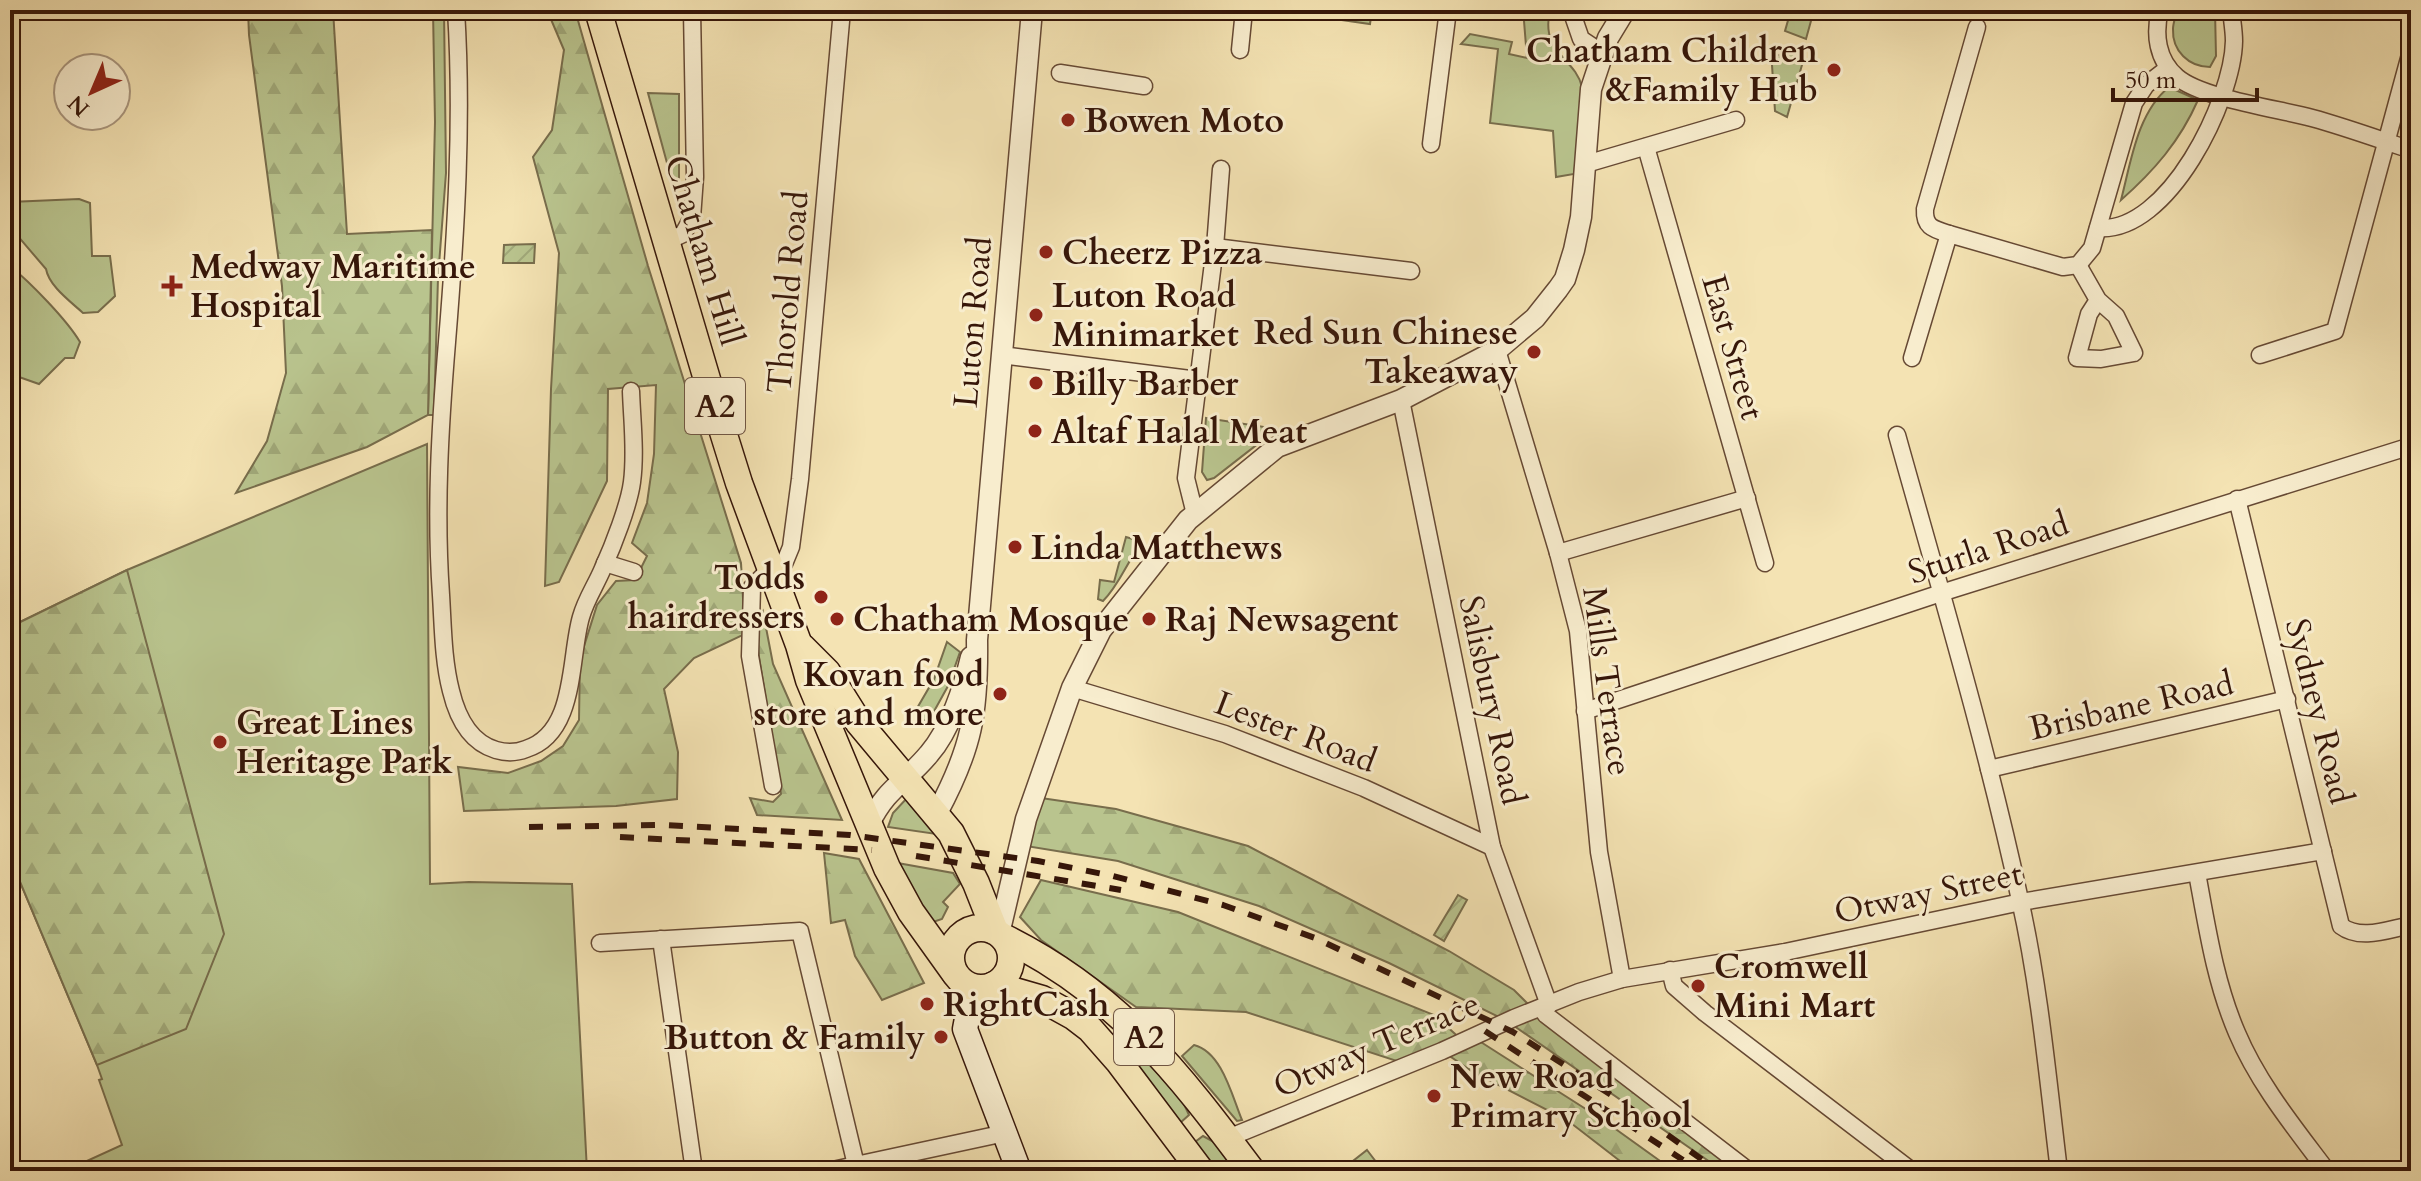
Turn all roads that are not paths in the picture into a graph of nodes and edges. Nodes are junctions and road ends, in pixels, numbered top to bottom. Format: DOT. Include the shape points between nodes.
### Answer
graph roads {
  1 [pos="456,10"];
  2 [pos="598,10"];
  3 [pos="692,10"];
  4 [pos="842,10"];
  5 [pos="1032,10"];
  6 [pos="1244,10"];
  7 [pos="1448,10"];
  8 [pos="1571,10"];
  9 [pos="1625,10"];
  10 [pos="2160,10"];
  11 [pos="2231,10"];
  12 [pos="1977,27"];
  13 [pos="1240,50"];
  14 [pos="2411,51"];
  15 [pos="1602,53"];
  16 [pos="2168,68"];
  17 [pos="1060,73"];
  18 [pos="1144,86"];
  19 [pos="2222,96"];
  20 [pos="1736,120"];
  21 [pos="2386,141"];
  22 [pos="1431,144"];
  23 [pos="1646,147"];
  24 [pos="2411,150"];
  25 [pos="1586,164"];
  26 [pos="1221,169"];
  27 [pos="2098,228"];
  28 [pos="1949,234"];
  29 [pos="666,242"];
  30 [pos="1215,247"];
  31 [pos="2078,265"];
  32 [pos="1411,271"];
  33 [pos="2098,300"];
  34 [pos="1497,350"];
  35 [pos="1001,355"];
  36 [pos="2260,355"];
  37 [pos="1912,358"];
  38 [pos="1198,380"];
  39 [pos="631,391"];
  40 [pos="1401,400"];
  41 [pos="1897,435"];
  42 [pos="2409,447"];
  43 [pos="2411,467"];
  44 [pos="1747,498"];
  45 [pos="2237,499"];
  46 [pos="1195,514"];
  47 [pos="1558,553"];
  48 [pos="605,563"];
  49 [pos="1765,563"];
  50 [pos="771,569"];
  51 [pos="634,572"];
  52 [pos="1941,593"];
  53 [pos="977,640"];
  54 [pos="799,645"];
  55 [pos="1072,688"];
  56 [pos="2287,699"];
  57 [pos="1585,711"];
  58 [pos="1989,769"];
  59 [pos="905,776"];
  60 [pos="773,786"];
  61 [pos="937,813"];
  62 [pos="869,824"];
  63 [pos="1492,847"];
  64 [pos="2323,851"];
  65 [pos="2197,873"];
  66 [pos="2021,902"];
  67 [pos="2411,925"];
  68 [pos="999,934"];
  69 [pos="661,939"];
  70 [pos="600,943"];
  71 [pos="1670,970"];
  72 [pos="1622,979"];
  73 [pos="974,981"];
  74 [pos="1545,1007"];
  75 [pos="1005,1133"];
  76 [pos="1228,1138"];
  77 [pos="856,1165"];
  78 [pos="694,1171"];
  79 [pos="828,1171"];
  80 [pos="1019,1171"];
  81 [pos="1201,1171"];
  82 [pos="1252,1171"];
  83 [pos="1749,1171"];
  84 [pos="1912,1171"];
  85 [pos="2059,1171"];
  86 [pos="2327,1171"];
  1 -- 48 [label="street" via="456,230 439,441 437,556 443,647 458,714 480,742 510,753 534,746 558,722 580,618"];
  2 -- 29 [label="main road, Chatham Hill / A2"];
  3 -- 29 [label="street" via="692,218 683,234"];
  4 -- 50 [label="street, Thorold Road" via="800,479 791,547 783,565"];
  5 -- 35 [label="street, Luton Road"];
  6 -- 13 [label="street"];
  7 -- 22 [label="street"];
  8 -- 15 [label="street" via="1581,39"];
  9 -- 15 [label="street"];
  10 -- 16 [label="street" via="2157,40"];
  11 -- 19 [label="street" via="2234,43"];
  12 -- 28 [label="street" via="1925,209 1929,227"];
  14 -- 21 [label="street"];
  15 -- 25 [label="street" via="1589,98"];
  16 -- 19 [label="street" via="2184,83"];
  16 -- 27 [label="street" via="2134,103"];
  17 -- 18 [label="street"];
  19 -- 21 [label="street"];
  19 -- 27 [label="street" via="2191,159 2161,197 2127,225"];
  20 -- 23 [label="street"];
  21 -- 24 [label="street"];
  21 -- 36 [label="street" via="2335,331"];
  23 -- 25 [label="street"];
  23 -- 44 [label="street, East Street"];
  25 -- 34 [label="street" via="1577,237 1563,282 1535,318"];
  26 -- 30 [label="street"];
  27 -- 31 [label="street"];
  28 -- 31 [label="street" via="2063,267"];
  28 -- 37 [label="street"];
  29 -- 50 [label="main road, Chatham Hill / A2" via="739,483"];
  30 -- 32 [label="street"];
  30 -- 38 [label="street"];
  31 -- 33 [label="street"];
  34 -- 40 [label="street"];
  34 -- 47 [label="street, Mills Terrace"];
  35 -- 38 [label="street"];
  35 -- 53 [label="street, Luton Road"];
  38 -- 46 [label="street" via="1186,478"];
  39 -- 48 [label="street" via="632,482"];
  40 -- 46 [label="street" via="1277,447"];
  40 -- 63 [label="street, Salisbury Road"];
  41 -- 52 [label="street"];
  42 -- 43 [label="street"];
  42 -- 45 [label="street, Sturla Road"];
  44 -- 47 [label="street"];
  44 -- 49 [label="street, East Street"];
  45 -- 52 [label="street, Sturla Road"];
  45 -- 56 [label="street, Sydney Road"];
  46 -- 55 [label="street" via="1101,630"];
  47 -- 57 [label="street, Mills Terrace" via="1578,631"];
  48 -- 51 [label="street"];
  50 -- 54 [label="main road, Chatham Hill / A2"];
  50 -- 60 [label="street, Thorold Road" via="752,587 750,656"];
  52 -- 57 [label="street, Sturla Road"];
  52 -- 58 [label="street"];
  53 -- 59 [label="street, Luton Road" via="959,697 935,746"];
  53 -- 61 [label="street, Luton Road" via="978,686 967,749"];
  54 -- 59 [label="main road, Chatham Hill / A2" via="827,672 859,723"];
  54 -- 62 [label="main road, Chatham Hill / A2"];
  55 -- 63 [label="street, Lester Road" via="1225,734 1364,788"];
  55 -- 68 [label="street" via="1026,819"];
  56 -- 58 [label="street, Brisbane Road"];
  56 -- 64 [label="street, Sydney Road"];
  57 -- 72 [label="street, Mills Terrace" via="1599,852"];
  58 -- 66 [label="street"];
  59 -- 61 [label="main road, Chatham Hill / A2"];
  59 -- 62 [label="street, Luton Road" via="882,799"];
  61 -- 68 [label="main road, Chatham Hill / A2"];
  62 -- 73 [label="main road, Chatham Hill / A2" via="904,900"];
  63 -- 74 [label="street, Salisbury Road"];
  64 -- 65 [label="street, Otway Street"];
  64 -- 67 [label="street, Sydney Road" via="2341,926 2350,933 2367,933"];
  65 -- 66 [label="street, Otway Street"];
  65 -- 86 [label="street" via="2213,960 2237,1033 2272,1094"];
  66 -- 71 [label="street, Otway Street" via="1785,952"];
  66 -- 85 [label="street"];
  68 -- 73 [label="main road" via="1010,949 1005,977"];
  68 -- 73 [label="main road" via="980,928 962,935 952,950"];
  68 -- 76 [label="main road, A2" via="1117,1011"];
  69 -- 70 [label="street"];
  69 -- 77 [label="street" via="800,931"];
  69 -- 78 [label="street"];
  71 -- 72 [label="street, Otway Street"];
  71 -- 84 [label="street" via="1674,986 1705,1013"];
  72 -- 74 [label="street, Otway Street"];
  73 -- 75 [label="main road" via="965,1029"];
  73 -- 81 [label="main road, A2" via="1042,999 1090,1029"];
  74 -- 76 [label="street, Otway Terrace"];
  74 -- 83 [label="street" via="1546,1015"];
  75 -- 77 [label="street"];
  75 -- 80 [label="main road"];
  76 -- 82 [label="main road, A2"];
  77 -- 79 [label="street"];
}
